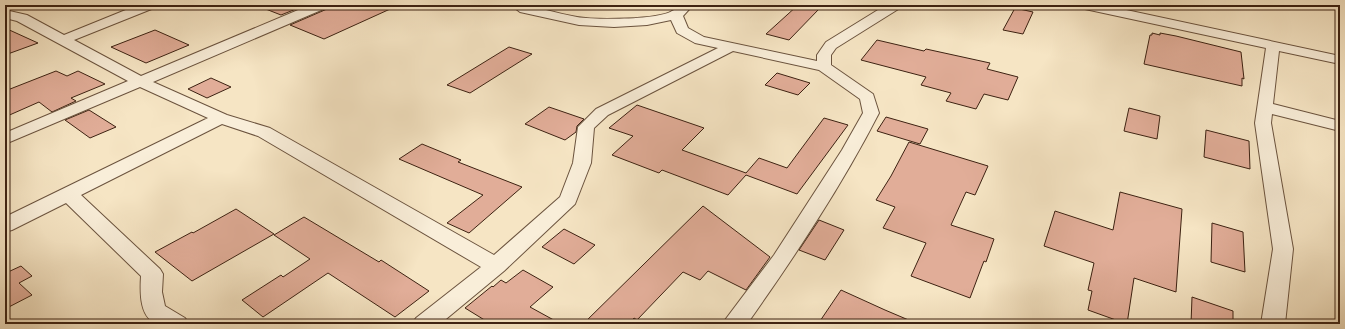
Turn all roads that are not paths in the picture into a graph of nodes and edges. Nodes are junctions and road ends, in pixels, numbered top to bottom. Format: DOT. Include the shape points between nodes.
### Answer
graph roads {
  1 [pos="149,5"];
  2 [pos="321,5"];
  3 [pos="517,5"];
  4 [pos="687,5"];
  5 [pos="895,5"];
  6 [pos="1085,5"];
  7 [pos="5,14"];
  8 [pos="676,15"];
  9 [pos="63,40"];
  10 [pos="1273,46"];
  11 [pos="731,47"];
  12 [pos="1340,60"];
  13 [pos="824,67"];
  14 [pos="141,82"];
  15 [pos="1264,107"];
  16 [pos="221,118"];
  17 [pos="1340,126"];
  18 [pos="9,136"];
  19 [pos="68,194"];
  20 [pos="5,225"];
  21 [pos="496,266"];
  22 [pos="177,324"];
  23 [pos="424,324"];
  24 [pos="734,324"];
  25 [pos="1273,324"];
  1 -- 9 [label="street"];
  2 -- 14 [label="street"];
  3 -- 8 [label="street" via="579,21 614,24"];
  4 -- 8 [label="street"];
  5 -- 13 [label="street" via="831,45 824,55"];
  6 -- 10 [label="street"];
  7 -- 9 [label="street" via="22,18"];
  8 -- 11 [label="street" via="682,30 700,40"];
  9 -- 14 [label="street"];
  10 -- 12 [label="street"];
  10 -- 15 [label="street"];
  11 -- 13 [label="street"];
  11 -- 21 [label="street" via="602,112 586,127 582,163 568,200"];
  13 -- 24 [label="street" via="867,97 871,113 851,150 781,260"];
  14 -- 16 [label="street"];
  14 -- 18 [label="street"];
  15 -- 17 [label="street"];
  15 -- 25 [label="street" via="1263,123 1283,249"];
  16 -- 19 [label="street"];
  16 -- 21 [label="street" via="264,132"];
  19 -- 20 [label="street"];
  19 -- 22 [label="street" via="152,274 151,292 155,311"];
  21 -- 23 [label="street"];
}
